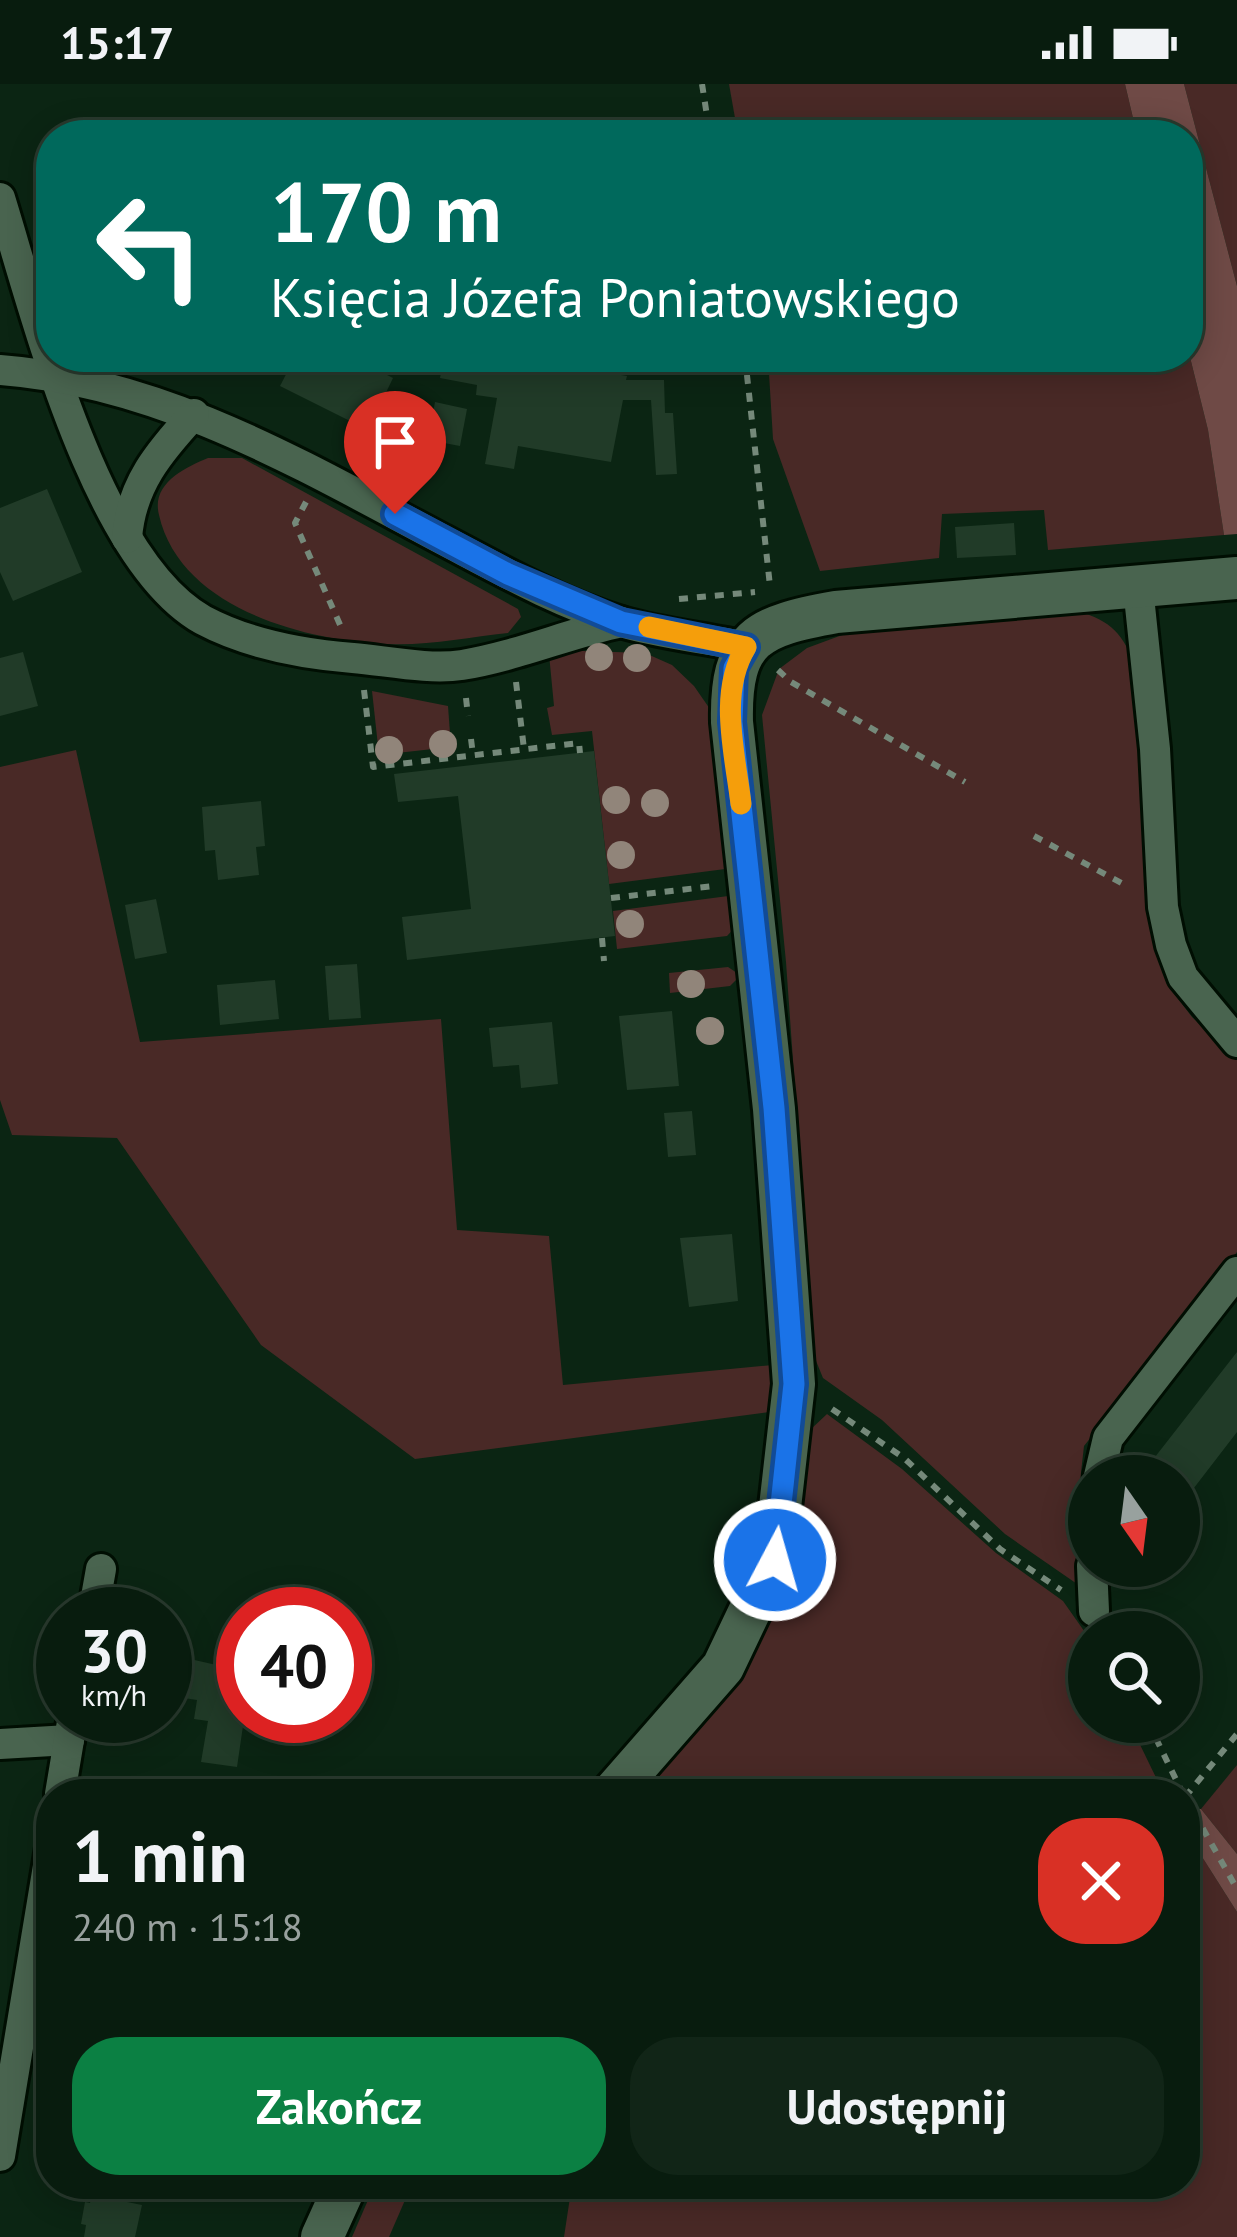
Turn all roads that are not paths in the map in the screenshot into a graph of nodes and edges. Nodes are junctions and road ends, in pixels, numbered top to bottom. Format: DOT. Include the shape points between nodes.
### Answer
graph roads {
  1 [pos="0,198"];
  2 [pos="36,318"];
  3 [pos="0,370"];
  4 [pos="53,374"];
  5 [pos="194,415"];
  6 [pos="127,538"];
  7 [pos="1237,578"];
  8 [pos="1138,587"];
  9 [pos="621,622"];
  10 [pos="769,644"];
  11 [pos="1237,1042"];
  12 [pos="1237,1272"];
  13 [pos="1104,1455"];
  14 [pos="101,1569"];
  15 [pos="98,1587"];
  16 [pos="1093,1587"];
  17 [pos="1094,1611"];
  18 [pos="36,1736"];
  19 [pos="68,1743"];
  20 [pos="0,1744"];
  21 [pos="62,1779"];
  22 [pos="625,1779"];
  23 [pos="36,1938"];
  24 [pos="0,2156"];
  25 [pos="339,2199"];
  26 [pos="322,2237"];
  1 -- 2 [label="street"];
  3 -- 4 [label="street"];
  4 -- 5 [label="street"];
  4 -- 6 [label="street"];
  5 -- 6 [label="street" via="140,481"];
  5 -- 9 [label="street" via="508,574"];
  6 -- 9 [label="street" via="202,619 284,650 456,666"];
  7 -- 8 [label="street"];
  8 -- 10 [label="street" via="836,612 790,620"];
  8 -- 11 [label="street" via="1163,907 1183,977"];
  9 -- 10 [label="street"];
  10 -- 22 [label="street" via="734,668 731,688 794,1384 775,1560 723,1667"];
  12 -- 13 [label="street" via="1108,1438"];
  14 -- 15 [label="street"];
  16 -- 17 [label="street"];
  18 -- 20 [label="street"];
  19 -- 21 [label="street"];
  23 -- 24 [label="street"];
  25 -- 26 [label="street"];
}
